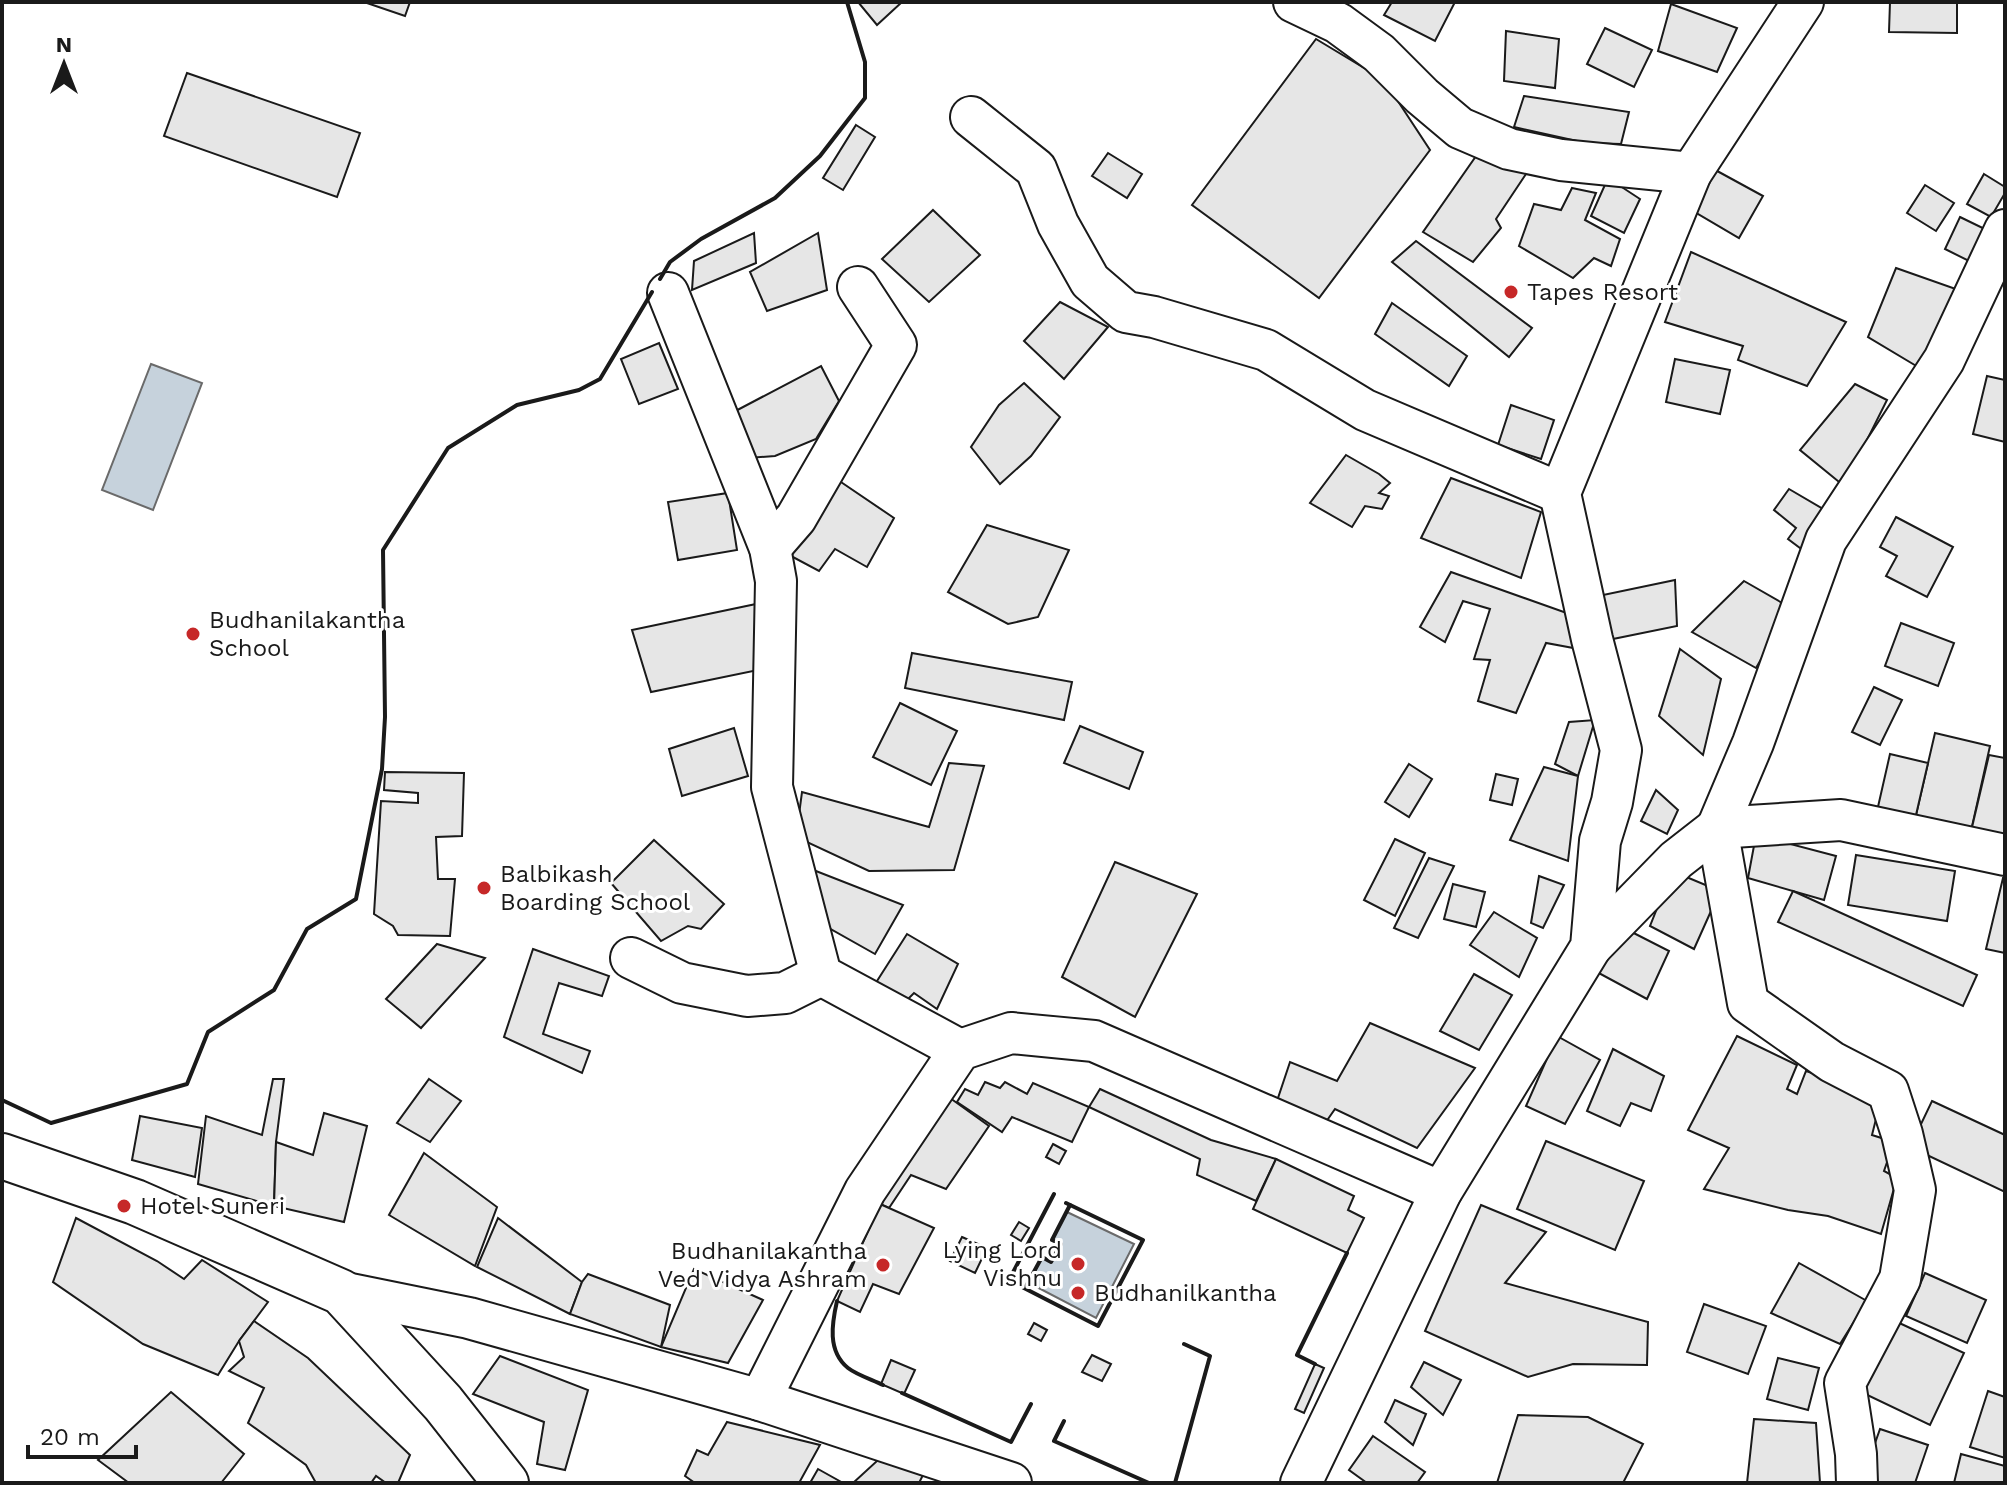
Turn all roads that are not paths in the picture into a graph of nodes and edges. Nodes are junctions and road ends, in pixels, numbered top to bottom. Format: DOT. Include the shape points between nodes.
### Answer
graph roads {
  1 [pos="1294,2"];
  2 [pos="1803,2"];
  3 [pos="971,117"];
  4 [pos="1691,173"];
  5 [pos="2005,230"];
  6 [pos="858,287"];
  7 [pos="668,293"];
  8 [pos="1560,493"];
  9 [pos="770,548"];
  10 [pos="1717,828"];
  11 [pos="2005,855"];
  12 [pos="1591,947"];
  13 [pos="631,958"];
  14 [pos="821,975"];
  15 [pos="960,1050"];
  16 [pos="2,1156"];
  17 [pos="1441,1192"];
  18 [pos="341,1292"];
  19 [pos="760,1400"];
  20 [pos="1314,1479"];
  21 [pos="506,1483"];
  22 [pos="1011,1483"];
  23 [pos="1857,1483"];
  1 -- 4 [label="street" via="1338,23 1379,53 1460,128 1509,149 1561,160"];
  2 -- 4 [label="street"];
  3 -- 8 [label="street" via="1036,169 1058,224 1090,281 1126,312 1266,350 1365,410"];
  4 -- 8 [label="street"];
  5 -- 10 [label="street" via="1944,360 1826,540"];
  6 -- 9 [label="street" via="896,345 796,518"];
  7 -- 9 [label="street"];
  8 -- 12 [label="street" via="1621,750 1600,841"];
  9 -- 14 [label="street" via="776,581 772,787"];
  10 -- 11 [label="street" via="1841,820"];
  10 -- 12 [label="street" via="1676,860"];
  10 -- 23 [label="street" via="1748,1003 1832,1062 1888,1091 1915,1190 1900,1279 1845,1383"];
  12 -- 17 [label="street"];
  13 -- 14 [label="street" via="682,983 747,996 785,993"];
  14 -- 15 [label="street"];
  15 -- 17 [label="street" via="1011,1033 1094,1041"];
  15 -- 19 [label="street" via="865,1191"];
  16 -- 18 [label="main road" via="135,1202"];
  17 -- 20 [label="street"];
  18 -- 19 [label="street" via="469,1318"];
  18 -- 21 [label="main road" via="443,1403"];
  19 -- 22 [label="street"];
}
